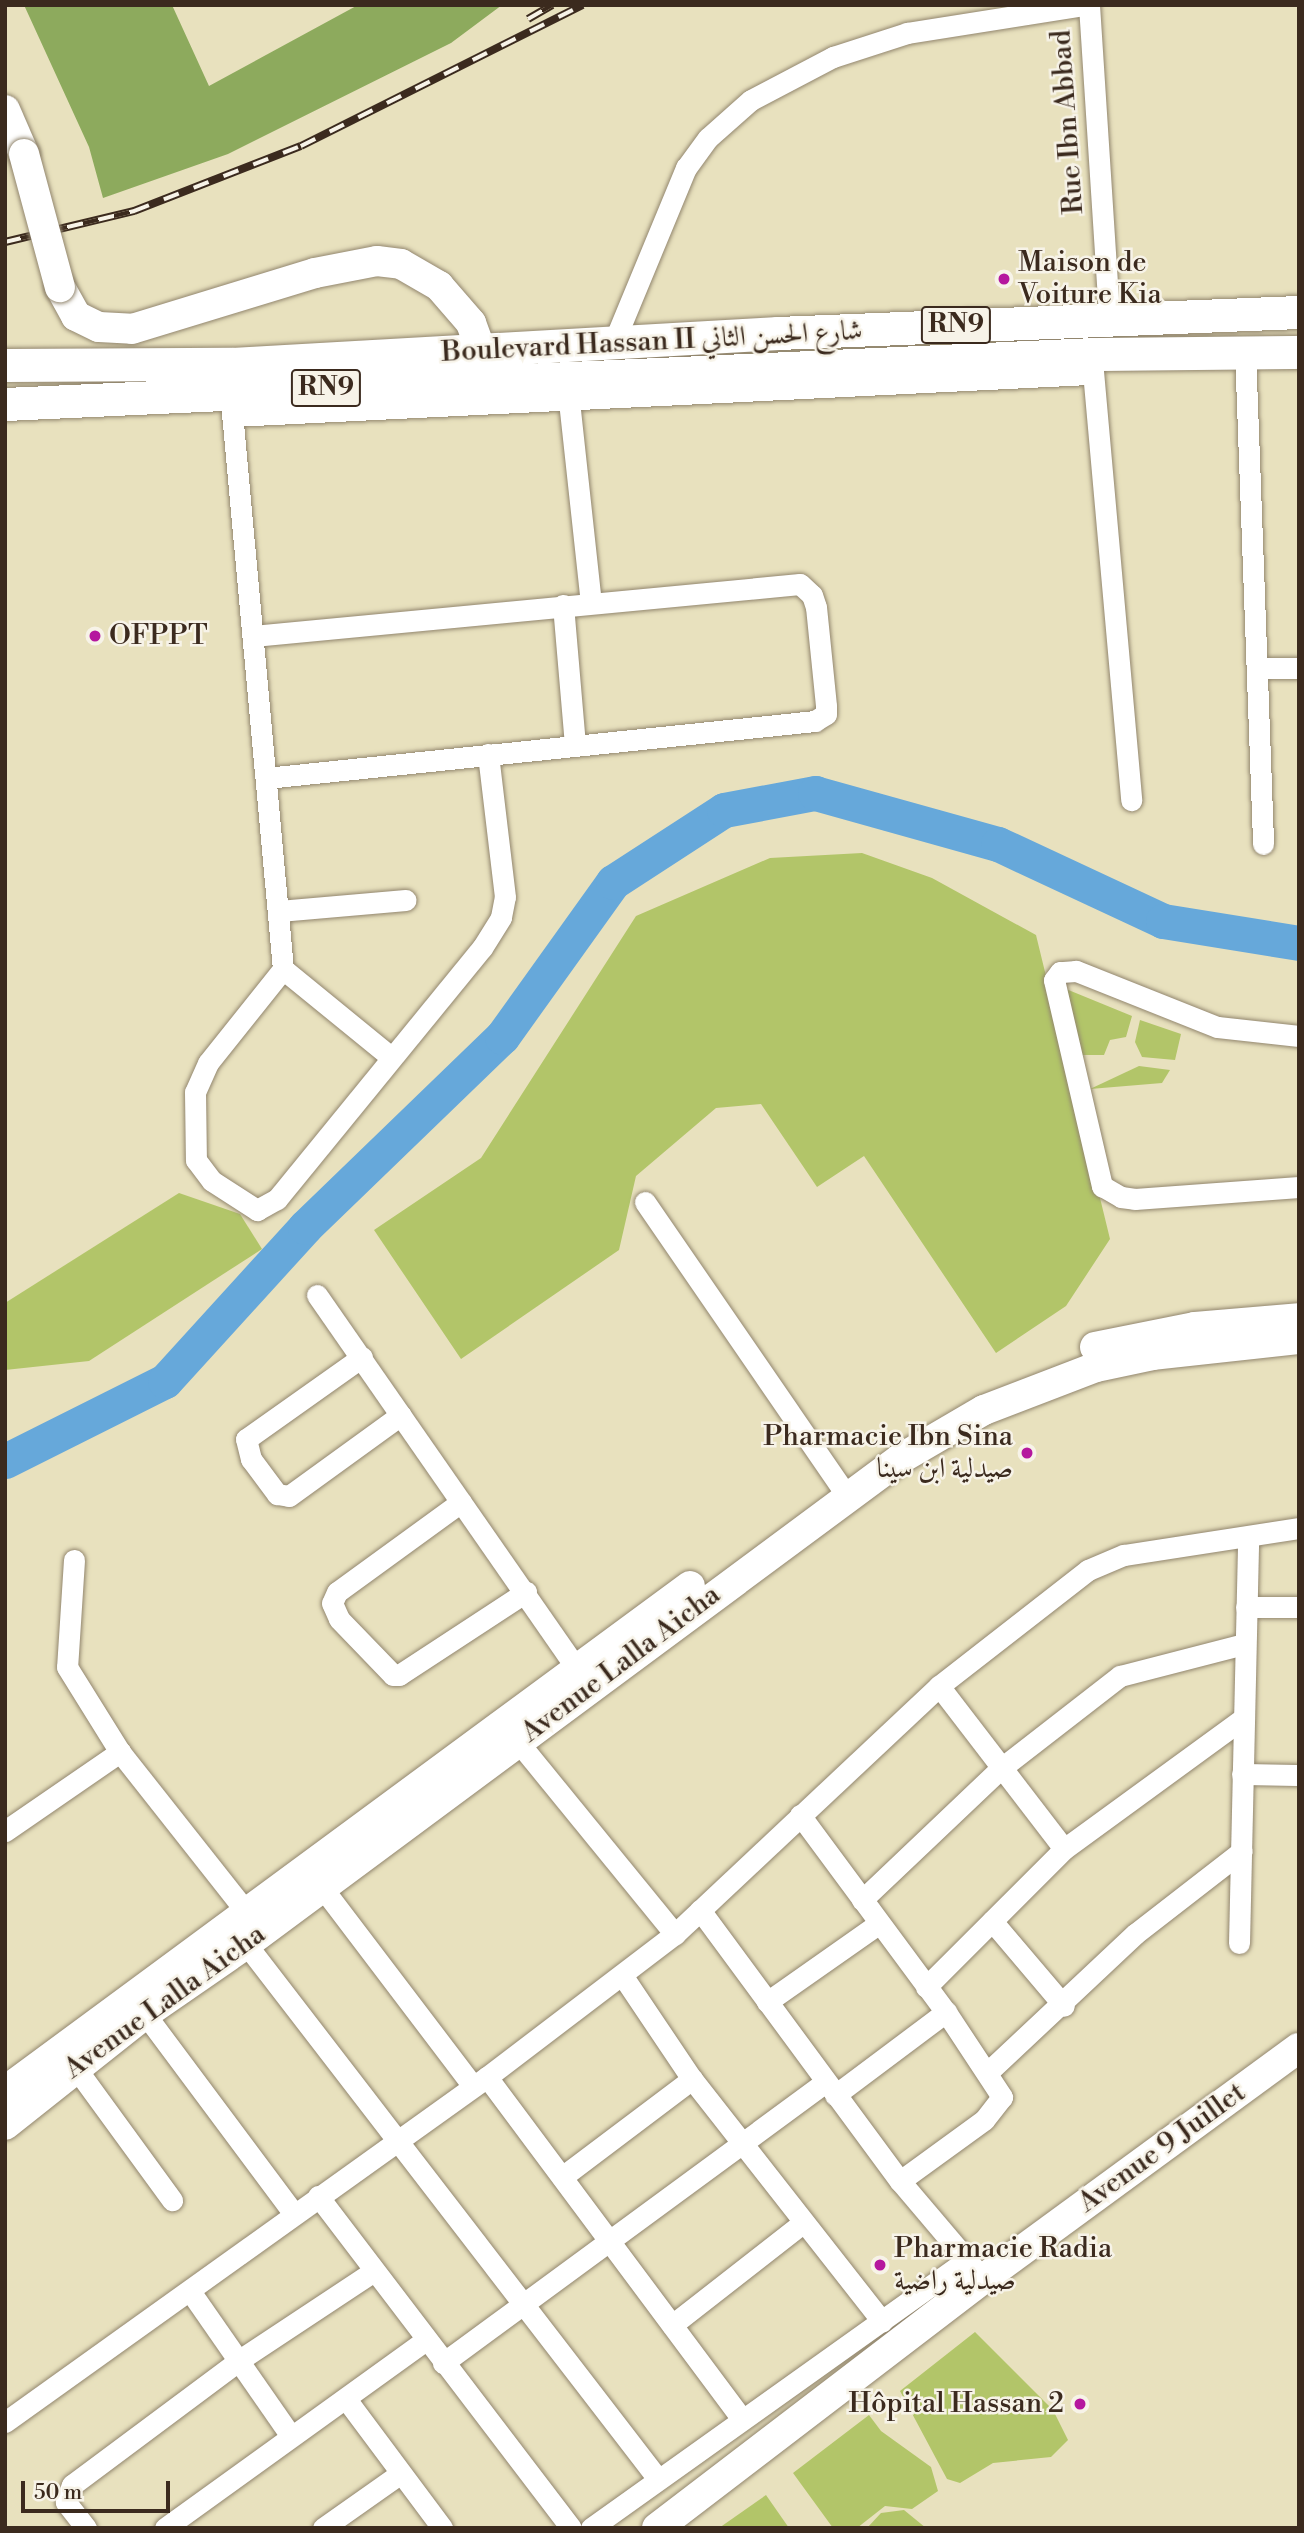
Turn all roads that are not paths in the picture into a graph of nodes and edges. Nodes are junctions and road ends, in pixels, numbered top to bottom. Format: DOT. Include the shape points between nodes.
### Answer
graph roads {
  1 [pos="1086,5"];
  2 [pos="5,110"];
  3 [pos="1299,312"];
  4 [pos="1109,318"];
  5 [pos="613,344"];
  6 [pos="482,352"];
  7 [pos="1280,354"];
  8 [pos="1091,364"];
  9 [pos="5,365"];
  10 [pos="569,401"];
  11 [pos="5,404"];
  12 [pos="231,404"];
  13 [pos="591,602"];
  14 [pos="563,605"];
  15 [pos="253,636"];
  16 [pos="1258,668"];
  17 [pos="1299,668"];
  18 [pos="575,745"];
  19 [pos="488,754"];
  20 [pos="266,778"];
  21 [pos="1131,800"];
  22 [pos="1263,844"];
  23 [pos="406,900"];
  24 [pos="279,911"];
  25 [pos="284,969"];
  26 [pos="1299,1036"];
  27 [pos="391,1057"];
  28 [pos="1299,1187"];
  29 [pos="645,1202"];
  30 [pos="317,1295"];
  31 [pos="1299,1318"];
  32 [pos="1299,1339"];
  33 [pos="362,1357"];
  34 [pos="401,1415"];
  35 [pos="841,1488"];
  36 [pos="461,1502"];
  37 [pos="1299,1528"];
  38 [pos="1248,1537"];
  39 [pos="74,1560"];
  40 [pos="526,1592"];
  41 [pos="1246,1606"];
  42 [pos="1299,1607"];
  43 [pos="1244,1644"];
  44 [pos="582,1676"];
  45 [pos="940,1686"];
  46 [pos="1242,1719"];
  47 [pos="510,1732"];
  48 [pos="120,1752"];
  49 [pos="1000,1769"];
  50 [pos="1242,1774"];
  51 [pos="1299,1774"];
  52 [pos="800,1815"];
  53 [pos="5,1831"];
  54 [pos="1064,1849"];
  55 [pos="1242,1851"];
  56 [pos="321,1886"];
  57 [pos="862,1899"];
  58 [pos="700,1910"];
  59 [pos="247,1913"];
  60 [pos="992,1921"];
  61 [pos="878,1924"];
  62 [pos="675,1934"];
  63 [pos="1239,1943"];
  64 [pos="246,1944"];
  65 [pos="622,1975"];
  66 [pos="926,1986"];
  67 [pos="767,2002"];
  68 [pos="1063,2006"];
  69 [pos="946,2012"];
  70 [pos="145,2014"];
  71 [pos="1299,2048"];
  72 [pos="75,2067"];
  73 [pos="989,2072"];
  74 [pos="692,2079"];
  75 [pos="480,2082"];
  76 [pos="831,2088"];
  77 [pos="5,2091"];
  78 [pos="5,2124"];
  79 [pos="398,2138"];
  80 [pos="743,2141"];
  81 [pos="562,2177"];
  82 [pos="900,2181"];
  83 [pos="318,2196"];
  84 [pos="172,2200"];
  85 [pos="294,2214"];
  86 [pos="804,2222"];
  87 [pos="606,2240"];
  88 [pos="975,2270"];
  89 [pos="374,2271"];
  90 [pos="190,2291"];
  91 [pos="523,2302"];
  92 [pos="882,2321"];
  93 [pos="672,2325"];
  94 [pos="426,2340"];
  95 [pos="241,2359"];
  96 [pos="443,2363"];
  97 [pos="346,2399"];
  98 [pos="742,2419"];
  99 [pos="5,2422"];
  100 [pos="290,2435"];
  101 [pos="398,2475"];
  102 [pos="658,2479"];
  103 [pos="86,2528"];
  104 [pos="165,2528"];
  105 [pos="323,2528"];
  106 [pos="442,2528"];
  107 [pos="571,2528"];
  108 [pos="591,2528"];
  109 [pos="657,2528"];
  1 -- 4 [label="street, Rue Ibn Abbad"];
  1 -- 5 [label="street" via="943,24 897,35 833,57 751,100 708,138 686,168"];
  2 -- 6 [label="main road, bridge" via="24,154 60,286 76,316 87,322 132,329 315,273 377,261 401,264 439,286 471,323"];
  3 -- 4 [label="main road, Boulevard Hassan II شارع الحسن الثاني / RN9"];
  4 -- 5 [label="main road, Boulevard Hassan II شارع الحسن الثاني / RN9"];
  5 -- 6 [label="main road, Boulevard Hassan II شارع الحسن الثاني / RN9"];
  6 -- 9 [label="main road, Boulevard Hassan II شارع الحسن الثاني / RN9" via="232,364"];
  7 -- 8 [label="main road, Boulevard Hassan II شارع الحسن الثاني / RN9"];
  7 -- 16 [label="street"];
  8 -- 10 [label="street"];
  8 -- 12 [label="main road, Boulevard Hassan II شارع الحسن الثاني / RN9"];
  8 -- 21 [label="street"];
  10 -- 12 [label="street"];
  10 -- 13 [label="street"];
  11 -- 12 [label="main road, Boulevard Hassan II شارع الحسن الثاني / RN9"];
  12 -- 15 [label="street"];
  13 -- 14 [label="street"];
  13 -- 18 [label="street" via="800,584 812,594 816,607 827,711 815,721"];
  14 -- 15 [label="street"];
  14 -- 18 [label="street"];
  15 -- 20 [label="street"];
  16 -- 17 [label="street"];
  16 -- 22 [label="street"];
  18 -- 19 [label="street"];
  19 -- 20 [label="street"];
  19 -- 27 [label="street" via="505,897 501,917 482,948"];
  20 -- 24 [label="street"];
  23 -- 24 [label="street"];
  24 -- 25 [label="street"];
  25 -- 27 [label="street"];
  25 -- 27 [label="street" via="198,1077 194,1152 212,1181 250,1208 268,1206"];
  26 -- 28 [label="street" via="1216,1027 1076,971 1060,972 1054,980 1102,1186 1135,1199"];
  29 -- 35 [label="street"];
  30 -- 33 [label="street"];
  31 -- 35 [label="main road, Avenue Lalla Aicha" via="1139,1336 1072,1354 999,1383 932,1417"];
  32 -- 35 [label="main road, Avenue Lalla Aicha" via="1153,1354 1096,1367 971,1416"];
  33 -- 34 [label="street"];
  33 -- 34 [label="street" via="246,1439 251,1459 277,1494 289,1496"];
  34 -- 36 [label="street"];
  35 -- 44 [label="main road, Avenue Lalla Aicha"];
  36 -- 40 [label="street"];
  36 -- 40 [label="street" via="337,1592 332,1603 340,1619 393,1675 399,1675"];
  37 -- 38 [label="street"];
  38 -- 41 [label="street"];
  38 -- 45 [label="street" via="1124,1555 1100,1564 1038,1605"];
  39 -- 48 [label="street" via="67,1667"];
  40 -- 44 [label="street"];
  41 -- 42 [label="street"];
  41 -- 43 [label="street"];
  43 -- 46 [label="street"];
  43 -- 49 [label="street" via="1120,1676"];
  44 -- 47 [label="main road, Avenue Lalla Aicha"];
  45 -- 49 [label="street"];
  45 -- 52 [label="street"];
  46 -- 50 [label="street"];
  46 -- 54 [label="street"];
  47 -- 56 [label="main road, Avenue Lalla Aicha"];
  47 -- 59 [label="main road, Avenue Lalla Aicha"];
  47 -- 62 [label="street"];
  48 -- 53 [label="street"];
  48 -- 59 [label="street"];
  49 -- 54 [label="street"];
  49 -- 57 [label="street"];
  50 -- 51 [label="street"];
  50 -- 55 [label="street"];
  52 -- 57 [label="street"];
  52 -- 58 [label="street"];
  54 -- 60 [label="street"];
  55 -- 63 [label="street"];
  55 -- 68 [label="street" via="1135,1934"];
  56 -- 64 [label="main road, Avenue Lalla Aicha"];
  56 -- 75 [label="street"];
  57 -- 61 [label="street"];
  58 -- 62 [label="street"];
  58 -- 67 [label="street"];
  59 -- 77 [label="main road, Avenue Lalla Aicha"];
  60 -- 66 [label="street"];
  60 -- 68 [label="street"];
  61 -- 66 [label="street"];
  61 -- 67 [label="street"];
  62 -- 65 [label="street"];
  64 -- 70 [label="main road, Avenue Lalla Aicha"];
  64 -- 79 [label="street"];
  65 -- 74 [label="street"];
  65 -- 75 [label="street"];
  66 -- 69 [label="street"];
  67 -- 76 [label="street"];
  68 -- 73 [label="street"];
  69 -- 73 [label="street"];
  69 -- 76 [label="street"];
  70 -- 72 [label="main road, Avenue Lalla Aicha"];
  70 -- 85 [label="street"];
  71 -- 88 [label="main road, Avenue 9 Juillet"];
  72 -- 78 [label="main road, Avenue Lalla Aicha"];
  72 -- 84 [label="street"];
  73 -- 82 [label="street" via="1002,2097 998,2106"];
  74 -- 80 [label="street"];
  74 -- 81 [label="street"];
  75 -- 79 [label="street"];
  75 -- 81 [label="street"];
  76 -- 80 [label="street"];
  76 -- 82 [label="street"];
  79 -- 83 [label="street"];
  79 -- 91 [label="street"];
  80 -- 86 [label="street"];
  80 -- 87 [label="street"];
  81 -- 87 [label="street"];
  82 -- 88 [label="street"];
  83 -- 85 [label="street"];
  83 -- 89 [label="street"];
  85 -- 90 [label="street"];
  86 -- 92 [label="street"];
  86 -- 93 [label="street"];
  87 -- 91 [label="street"];
  87 -- 93 [label="street"];
  88 -- 92 [label="street"];
  88 -- 109 [label="main road, Avenue 9 Juillet"];
  89 -- 94 [label="street"];
  89 -- 95 [label="street"];
  90 -- 95 [label="street"];
  90 -- 99 [label="street"];
  91 -- 96 [label="street"];
  91 -- 102 [label="street"];
  92 -- 98 [label="street"];
  93 -- 98 [label="street"];
  94 -- 96 [label="street"];
  94 -- 97 [label="street"];
  95 -- 100 [label="street"];
  95 -- 103 [label="street" via="72,2485 66,2502"];
  96 -- 107 [label="street"];
  97 -- 100 [label="street"];
  97 -- 101 [label="street"];
  98 -- 102 [label="street"];
  100 -- 104 [label="street"];
  101 -- 105 [label="street"];
  101 -- 106 [label="street"];
  102 -- 108 [label="street"];
}
